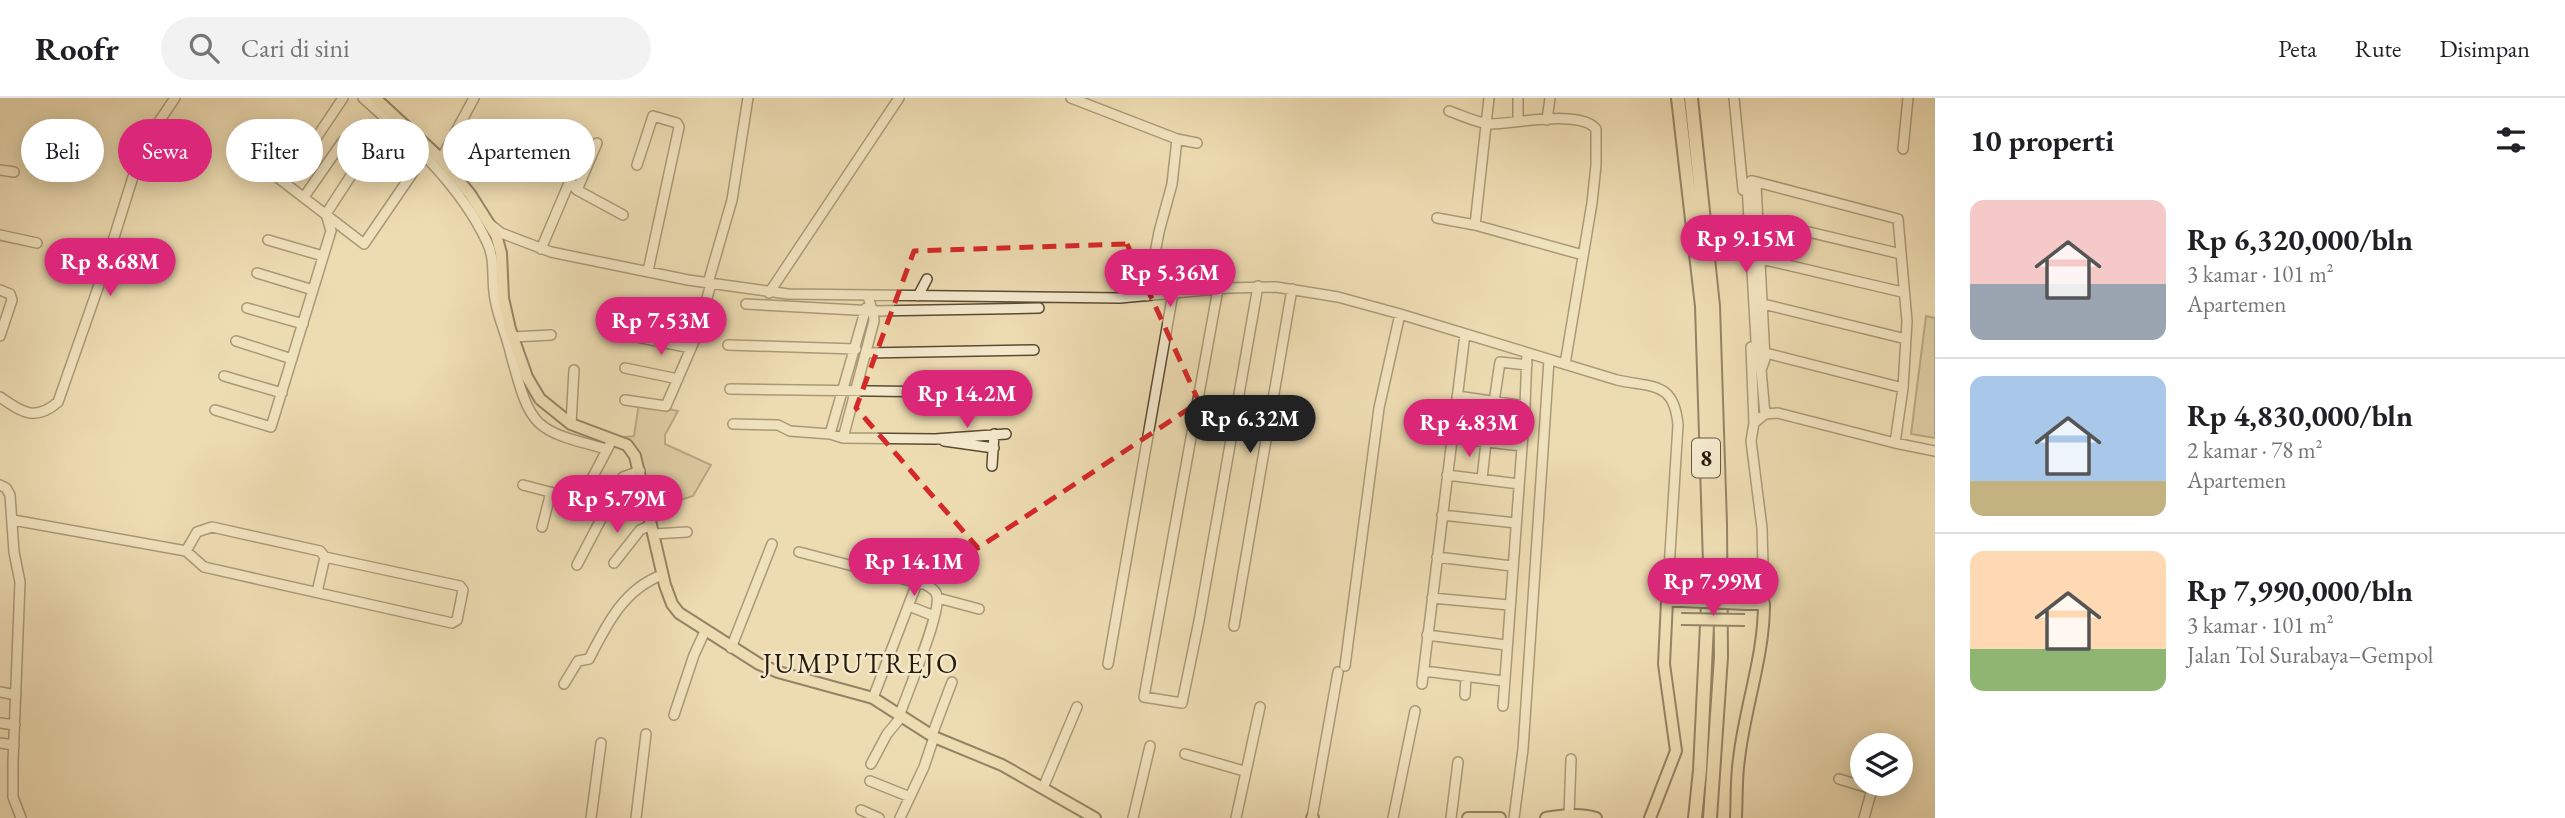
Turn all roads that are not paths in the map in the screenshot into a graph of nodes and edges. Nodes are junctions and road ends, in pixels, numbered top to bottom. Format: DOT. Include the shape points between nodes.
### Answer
graph roads {
  1 [pos="175,98"];
  2 [pos="343,98"];
  3 [pos="363,98"];
  4 [pos="375,98"];
  5 [pos="474,98"];
  6 [pos="748,98"];
  7 [pos="899,98"];
  8 [pos="1071,98"];
  9 [pos="1489,98"];
  10 [pos="1518,98"];
  11 [pos="1550,98"];
  12 [pos="1678,98"];
  13 [pos="1691,98"];
  14 [pos="1734,98"];
  15 [pos="1908,98"];
  16 [pos="1449,111"];
  17 [pos="386,119"];
  18 [pos="395,119"];
  19 [pos="464,119"];
  20 [pos="1546,120"];
  21 [pos="1518,121"];
  22 [pos="1488,124"];
  23 [pos="1177,139"];
  24 [pos="597,143"];
  25 [pos="1197,143"];
  26 [pos="1903,149"];
  27 [pos="337,150"];
  28 [pos="429,153"];
  29 [pos="429,155"];
  30 [pos="443,156"];
  31 [pos="441,159"];
  32 [pos="637,165"];
  33 [pos="0,170"];
  34 [pos="14,172"];
  35 [pos="347,182"];
  36 [pos="407,182"];
  37 [pos="570,182"];
  38 [pos="286,183"];
  39 [pos="573,186"];
  40 [pos="304,197"];
  41 [pos="326,214"];
  42 [pos="623,215"];
  43 [pos="1437,218"];
  44 [pos="1754,219"];
  45 [pos="490,224"];
  46 [pos="1475,225"];
  47 [pos="0,235"];
  48 [pos="268,240"];
  49 [pos="37,243"];
  50 [pos="541,249"];
  51 [pos="1901,254"];
  52 [pos="1583,255"];
  53 [pos="323,256"];
  54 [pos="1756,258"];
  55 [pos="648,271"];
  56 [pos="257,273"];
  57 [pos="927,279"];
  58 [pos="498,280"];
  59 [pos="709,284"];
  60 [pos="1258,286"];
  61 [pos="1218,289"];
  62 [pos="1292,289"];
  63 [pos="0,290"];
  64 [pos="313,290"];
  65 [pos="1902,292"];
  66 [pos="769,293"];
  67 [pos="1173,293"];
  68 [pos="918,296"];
  69 [pos="1147,296"];
  70 [pos="1758,303"];
  71 [pos="746,304"];
  72 [pos="869,305"];
  73 [pos="247,308"];
  74 [pos="1039,308"];
  75 [pos="1400,314"];
  76 [pos="303,324"];
  77 [pos="1465,334"];
  78 [pos="551,335"];
  79 [pos="0,336"];
  80 [pos="513,337"];
  81 [pos="637,337"];
  82 [pos="1906,339"];
  83 [pos="236,341"];
  84 [pos="727,345"];
  85 [pos="691,348"];
  86 [pos="856,349"];
  87 [pos="1034,350"];
  88 [pos="1761,351"];
  89 [pos="866,353"];
  90 [pos="1527,354"];
  91 [pos="292,359"];
  92 [pos="1549,360"];
  93 [pos="1565,364"];
  94 [pos="1527,365"];
  95 [pos="625,369"];
  96 [pos="574,370"];
  97 [pos="225,376"];
  98 [pos="678,379"];
  99 [pos="1903,388"];
  100 [pos="730,389"];
  101 [pos="842,391"];
  102 [pos="854,392"];
  103 [pos="282,393"];
  104 [pos="1026,393"];
  105 [pos="0,397"];
  106 [pos="1457,397"];
  107 [pos="625,400"];
  108 [pos="1494,402"];
  109 [pos="1525,406"];
  110 [pos="215,410"];
  111 [pos="1765,414"];
  112 [pos="1754,422"];
  113 [pos="570,424"];
  114 [pos="733,424"];
  115 [pos="830,434"];
  116 [pos="1006,434"];
  117 [pos="994,435"];
  118 [pos="843,438"];
  119 [pos="1452,438"];
  120 [pos="935,439"];
  121 [pos="1486,442"];
  122 [pos="1895,443"];
  123 [pos="610,444"];
  124 [pos="1522,446"];
  125 [pos="994,448"];
  126 [pos="1935,450"];
  127 [pos="992,466"];
  128 [pos="636,472"];
  129 [pos="1447,475"];
  130 [pos="1482,479"];
  131 [pos="591,481"];
  132 [pos="1519,484"];
  133 [pos="0,485"];
  134 [pos="523,485"];
  135 [pos="606,489"];
  136 [pos="551,492"];
  137 [pos="580,500"];
  138 [pos="575,511"];
  139 [pos="1442,515"];
  140 [pos="13,520"];
  141 [pos="1516,523"];
  142 [pos="542,527"];
  143 [pos="649,528"];
  144 [pos="687,531"];
  145 [pos="772,544"];
  146 [pos="186,551"];
  147 [pos="799,552"];
  148 [pos="325,557"];
  149 [pos="1437,557"];
  150 [pos="614,563"];
  151 [pos="577,565"];
  152 [pos="1512,566"];
  153 [pos="659,576"];
  154 [pos="917,583"];
  155 [pos="317,592"];
  156 [pos="938,598"];
  157 [pos="1432,598"];
  158 [pos="1667,601"];
  159 [pos="1764,604"];
  160 [pos="1509,605"];
  161 [pos="909,606"];
  162 [pos="979,609"];
  163 [pos="934,616"];
  164 [pos="1667,620"];
  165 [pos="1764,622"];
  166 [pos="1234,626"];
  167 [pos="703,635"];
  168 [pos="1427,635"];
  169 [pos="1506,645"];
  170 [pos="731,648"];
  171 [pos="1108,664"];
  172 [pos="1424,671"];
  173 [pos="1466,677"];
  174 [pos="1503,681"];
  175 [pos="952,682"];
  176 [pos="564,684"];
  177 [pos="1422,684"];
  178 [pos="0,692"];
  179 [pos="16,695"];
  180 [pos="1465,695"];
  181 [pos="873,698"];
  182 [pos="1503,706"];
  183 [pos="1077,707"];
  184 [pos="1260,707"];
  185 [pos="1415,711"];
  186 [pos="674,715"];
  187 [pos="900,718"];
  188 [pos="0,723"];
  189 [pos="15,725"];
  190 [pos="646,734"];
  191 [pos="932,740"];
  192 [pos="0,743"];
  193 [pos="601,743"];
  194 [pos="13,745"];
  195 [pos="1150,746"];
  196 [pos="1185,754"];
  197 [pos="1571,759"];
  198 [pos="1458,762"];
  199 [pos="871,764"];
  200 [pos="1244,771"];
  201 [pos="0,776"];
  202 [pos="13,776"];
  203 [pos="1839,779"];
  204 [pos="870,781"];
  205 [pos="1043,788"];
  206 [pos="910,797"];
  207 [pos="861,810"];
  208 [pos="1569,815"];
  209 [pos="21,818"];
  210 [pos="591,818"];
  211 [pos="636,818"];
  212 [pos="879,818"];
  213 [pos="900,818"];
  214 [pos="1095,818"];
  215 [pos="1133,818"];
  216 [pos="1236,818"];
  217 [pos="1312,818"];
  218 [pos="1393,818"];
  219 [pos="1451,818"];
  220 [pos="1468,818"];
  221 [pos="1500,818"];
  222 [pos="1514,818"];
  223 [pos="1546,818"];
  224 [pos="1596,818"];
  225 [pos="1650,818"];
  226 [pos="1695,818"];
  227 [pos="1710,818"];
  228 [pos="1736,818"];
  229 [pos="1864,818"];
  1 -- 105 [label="street" via="138,161 58,402 31,413 19,411"];
  2 -- 38 [label="street"];
  3 -- 17 [label="street"];
  4 -- 18 [label="main road"];
  5 -- 19 [label="street"];
  6 -- 59 [label="street" via="732,200"];
  7 -- 66 [label="street"];
  8 -- 23 [label="street"];
  9 -- 22 [label="street"];
  10 -- 21 [label="street"];
  11 -- 20 [label="street"];
  12 -- 226 [label="highway, 8" via="1702,306 1710,563"];
  13 -- 227 [label="highway, 8" via="1713,306 1719,496 1721,657"];
  14 -- 112 [label="street" via="1743,180"];
  15 -- 26 [label="street"];
  16 -- 22 [label="street"];
  20 -- 21 [label="street"];
  20 -- 52 [label="street" via="1581,120 1596,129 1596,165"];
  21 -- 22 [label="street"];
  22 -- 46 [label="street"];
  23 -- 25 [label="street"];
  23 -- 69 [label="street" via="1172,184"];
  24 -- 39 [label="street"];
  27 -- 40 [label="street"];
  28 -- 31 [label="main road"];
  29 -- 58 [label="street" via="467,205 492,254"];
  30 -- 31 [label="street"];
  31 -- 45 [label="main road"];
  32 -- 55 [label="street" via="653,116 677,123"];
  33 -- 34 [label="street"];
  35 -- 41 [label="street"];
  36 -- 41 [label="street" via="366,243"];
  37 -- 39 [label="street"];
  38 -- 40 [label="street"];
  39 -- 42 [label="street"];
  39 -- 50 [label="street"];
  40 -- 41 [label="street"];
  41 -- 53 [label="street" via="331,231"];
  43 -- 46 [label="street"];
  44 -- 51 [label="street"];
  44 -- 51 [label="street" via="1747,185 1753,181 1898,219"];
  44 -- 54 [label="street"];
  45 -- 50 [label="street"];
  45 -- 58 [label="main road" via="501,253"];
  46 -- 52 [label="street"];
  47 -- 49 [label="street"];
  48 -- 53 [label="street"];
  50 -- 55 [label="street"];
  51 -- 65 [label="street"];
  52 -- 93 [label="street"];
  53 -- 64 [label="street"];
  54 -- 65 [label="street"];
  54 -- 70 [label="street"];
  55 -- 59 [label="street"];
  56 -- 64 [label="street"];
  57 -- 68 [label="street"];
  58 -- 80 [label="main road"];
  58 -- 123 [label="street" via="495,302 531,415 555,435"];
  59 -- 66 [label="street"];
  59 -- 85 [label="street"];
  60 -- 61 [label="street"];
  60 -- 61 [label="street" via="1182,703 1144,697"];
  60 -- 62 [label="street"];
  61 -- 67 [label="street"];
  62 -- 75 [label="street"];
  62 -- 166 [label="street"];
  63 -- 79 [label="street" via="12,300"];
  64 -- 76 [label="street"];
  65 -- 82 [label="street"];
  66 -- 72 [label="street"];
  67 -- 69 [label="street"];
  67 -- 171 [label="street"];
  68 -- 69 [label="street"];
  68 -- 72 [label="street"];
  70 -- 82 [label="street"];
  70 -- 88 [label="street"];
  71 -- 72 [label="street"];
  72 -- 74 [label="street"];
  72 -- 86 [label="street"];
  72 -- 89 [label="street" via="873,330"];
  73 -- 76 [label="street"];
  75 -- 77 [label="street"];
  75 -- 217 [label="street" via="1379,408 1342,669"];
  76 -- 91 [label="street"];
  77 -- 90 [label="street"];
  77 -- 106 [label="street"];
  78 -- 80 [label="street"];
  80 -- 113 [label="main road" via="533,389"];
  81 -- 85 [label="street"];
  82 -- 99 [label="street"];
  83 -- 91 [label="street"];
  84 -- 86 [label="street"];
  85 -- 98 [label="street"];
  86 -- 101 [label="street"];
  87 -- 89 [label="street"];
  88 -- 99 [label="street"];
  88 -- 111 [label="street"];
  89 -- 102 [label="street"];
  90 -- 92 [label="street"];
  90 -- 94 [label="street"];
  91 -- 103 [label="street"];
  92 -- 93 [label="street"];
  92 -- 222 [label="street" via="1524,738"];
  93 -- 158 [label="street" via="1660,389 1673,397 1677,454"];
  94 -- 108 [label="street" via="1500,362"];
  94 -- 109 [label="street"];
  95 -- 98 [label="street"];
  96 -- 113 [label="street"];
  97 -- 103 [label="street"];
  98 -- 107 [label="street" via="666,406"];
  99 -- 122 [label="street"];
  100 -- 101 [label="street"];
  101 -- 102 [label="street"];
  101 -- 115 [label="street"];
  102 -- 104 [label="street"];
  102 -- 118 [label="street"];
  103 -- 110 [label="street" via="271,427"];
  106 -- 108 [label="street"];
  106 -- 119 [label="street"];
  108 -- 109 [label="street"];
  109 -- 124 [label="street"];
  111 -- 112 [label="street"];
  111 -- 122 [label="street" via="1785,414"];
  112 -- 159 [label="street" via="1751,441 1762,528"];
  113 -- 123 [label="main road"];
  114 -- 115 [label="street"];
  115 -- 118 [label="street"];
  116 -- 117 [label="street"];
  117 -- 120 [label="street"];
  117 -- 125 [label="street"];
  118 -- 120 [label="street"];
  119 -- 121 [label="street"];
  119 -- 129 [label="street"];
  120 -- 125 [label="street"];
  121 -- 124 [label="street"];
  121 -- 130 [label="street"];
  122 -- 126 [label="street"];
  123 -- 128 [label="main road" via="629,447"];
  123 -- 131 [label="street"];
  124 -- 132 [label="street"];
  125 -- 127 [label="street"];
  128 -- 143 [label="main road"];
  128 -- 151 [label="street" via="623,477"];
  129 -- 130 [label="street"];
  129 -- 139 [label="street"];
  130 -- 132 [label="street"];
  131 -- 135 [label="street"];
  131 -- 137 [label="street"];
  132 -- 141 [label="street"];
  133 -- 140 [label="street" via="10,495"];
  134 -- 136 [label="street"];
  136 -- 137 [label="street"];
  136 -- 142 [label="street"];
  137 -- 138 [label="street"];
  139 -- 141 [label="street"];
  139 -- 149 [label="street"];
  140 -- 146 [label="street"];
  140 -- 179 [label="street" via="20,593"];
  141 -- 152 [label="street"];
  143 -- 144 [label="street"];
  143 -- 150 [label="street"];
  143 -- 153 [label="main road"];
  145 -- 170 [label="street"];
  146 -- 148 [label="street" via="197,532 212,527 320,551"];
  146 -- 155 [label="street" via="204,567"];
  147 -- 154 [label="street"];
  148 -- 155 [label="street"];
  148 -- 155 [label="street" via="460,586 457,620"];
  149 -- 152 [label="street"];
  149 -- 157 [label="street"];
  152 -- 160 [label="street"];
  153 -- 167 [label="main road" via="675,609"];
  153 -- 176 [label="street" via="625,600 589,659 578,661"];
  154 -- 156 [label="street" via="933,589"];
  154 -- 161 [label="street"];
  156 -- 162 [label="street"];
  156 -- 163 [label="street"];
  157 -- 160 [label="street"];
  157 -- 168 [label="street"];
  158 -- 159 [label="main road, bridge"];
  158 -- 164 [label="main road"];
  159 -- 165 [label="main road"];
  160 -- 169 [label="street"];
  161 -- 163 [label="street"];
  161 -- 181 [label="street"];
  163 -- 187 [label="street"];
  164 -- 165 [label="main road, bridge"];
  164 -- 225 [label="main road" via="1664,664 1676,751"];
  165 -- 228 [label="main road" via="1739,758"];
  167 -- 170 [label="main road"];
  167 -- 186 [label="street"];
  168 -- 169 [label="street"];
  168 -- 172 [label="street"];
  169 -- 174 [label="street"];
  170 -- 181 [label="main road" via="768,668"];
  172 -- 173 [label="street"];
  172 -- 177 [label="street"];
  173 -- 174 [label="street"];
  173 -- 180 [label="street"];
  174 -- 182 [label="street"];
  175 -- 191 [label="street"];
  178 -- 179 [label="street"];
  179 -- 189 [label="street"];
  181 -- 187 [label="main road"];
  183 -- 205 [label="street"];
  184 -- 200 [label="street"];
  185 -- 218 [label="street"];
  187 -- 191 [label="main road"];
  187 -- 199 [label="street"];
  188 -- 189 [label="street"];
  189 -- 194 [label="street"];
  190 -- 211 [label="street"];
  191 -- 205 [label="main road" via="996,762"];
  191 -- 206 [label="street"];
  192 -- 194 [label="street"];
  193 -- 210 [label="street"];
  194 -- 202 [label="street"];
  195 -- 215 [label="street"];
  196 -- 200 [label="street"];
  197 -- 208 [label="street"];
  198 -- 219 [label="street"];
  200 -- 216 [label="street"];
  201 -- 202 [label="street"];
  202 -- 209 [label="street" via="13,797"];
  203 -- 229 [label="street" via="1869,788"];
  204 -- 206 [label="street"];
  205 -- 214 [label="main road"];
  206 -- 213 [label="street"];
  207 -- 212 [label="street"];
  208 -- 223 [label="main road"];
  208 -- 224 [label="main road"];
  220 -- 221 [label="main road"];
}
